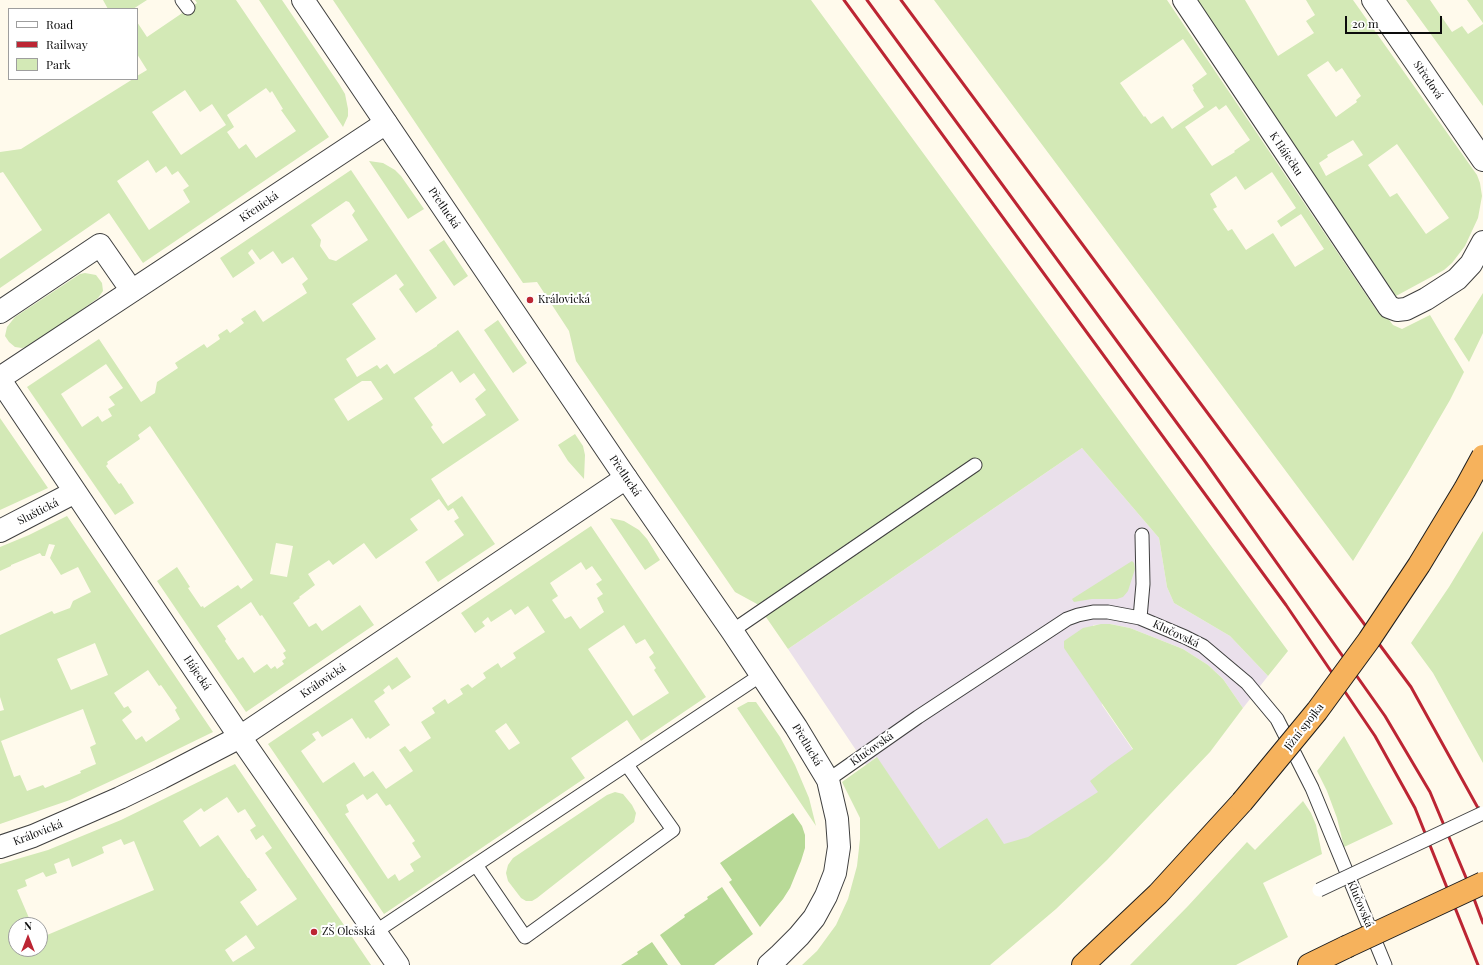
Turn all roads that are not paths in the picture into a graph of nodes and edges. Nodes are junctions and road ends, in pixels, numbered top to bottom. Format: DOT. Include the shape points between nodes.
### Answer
graph roads {
  1 [pos="303,0"];
  2 [pos="1184,0"];
  3 [pos="1373,0"];
  4 [pos="386,123"];
  5 [pos="1483,160"];
  6 [pos="1483,242"];
  7 [pos="132,291"];
  8 [pos="0,312"];
  9 [pos="0,379"];
  10 [pos="1483,456"];
  11 [pos="975,465"];
  12 [pos="626,478"];
  13 [pos="75,492"];
  14 [pos="0,531"];
  15 [pos="1142,535"];
  16 [pos="1140,618"];
  17 [pos="732,631"];
  18 [pos="761,675"];
  19 [pos="240,737"];
  20 [pos="627,765"];
  21 [pos="828,780"];
  22 [pos="1483,813"];
  23 [pos="0,847"];
  24 [pos="476,865"];
  25 [pos="1483,883"];
  26 [pos="1318,890"];
  27 [pos="375,932"];
  28 [pos="398,965"];
  29 [pos="768,965"];
  30 [pos="1083,965"];
  31 [pos="1309,965"];
  32 [pos="1385,965"];
  1 -- 4 [label="street, Přetlucká"];
  2 -- 6 [label="street, K Háječku" via="1389,308 1406,308 1426,299 1457,279 1471,264"];
  3 -- 5 [label="street, Středová"];
  4 -- 7 [label="street, Křenická"];
  4 -- 12 [label="street, Přetlucká"];
  7 -- 8 [label="street" via="100,245"];
  7 -- 9 [label="street, Křenická"];
  9 -- 13 [label="street, Hájecká"];
  10 -- 30 [label="highway, Jižní spojka, bridge" via="1419,566 1317,711 1242,802 1158,894"];
  11 -- 17 [label="lane"];
  12 -- 17 [label="street, Přetlucká"];
  12 -- 19 [label="street, Královická"];
  13 -- 14 [label="street, Sluštická"];
  13 -- 19 [label="street, Hájecká"];
  15 -- 16 [label="lane" via="1144,570"];
  16 -- 21 [label="lane, Klučovská" via="1093,612 1067,619"];
  16 -- 32 [label="lane, Klučovská" via="1203,646 1247,683 1277,719 1312,788"];
  17 -- 18 [label="street, Přetlucká"];
  18 -- 20 [label="lane"];
  18 -- 21 [label="street, Přetlucká"];
  19 -- 23 [label="street, Královická" via="113,801 33,836"];
  19 -- 27 [label="street, Hájecká"];
  20 -- 24 [label="lane"];
  20 -- 24 [label="lane" via="673,830 525,937"];
  21 -- 29 [label="street, Přetlucká" via="837,819 839,847 835,873 814,918"];
  22 -- 26 [label="lane, bridge"];
  24 -- 27 [label="lane"];
  25 -- 31 [label="highway, bridge"];
  27 -- 28 [label="street, Hájecká"];
}
